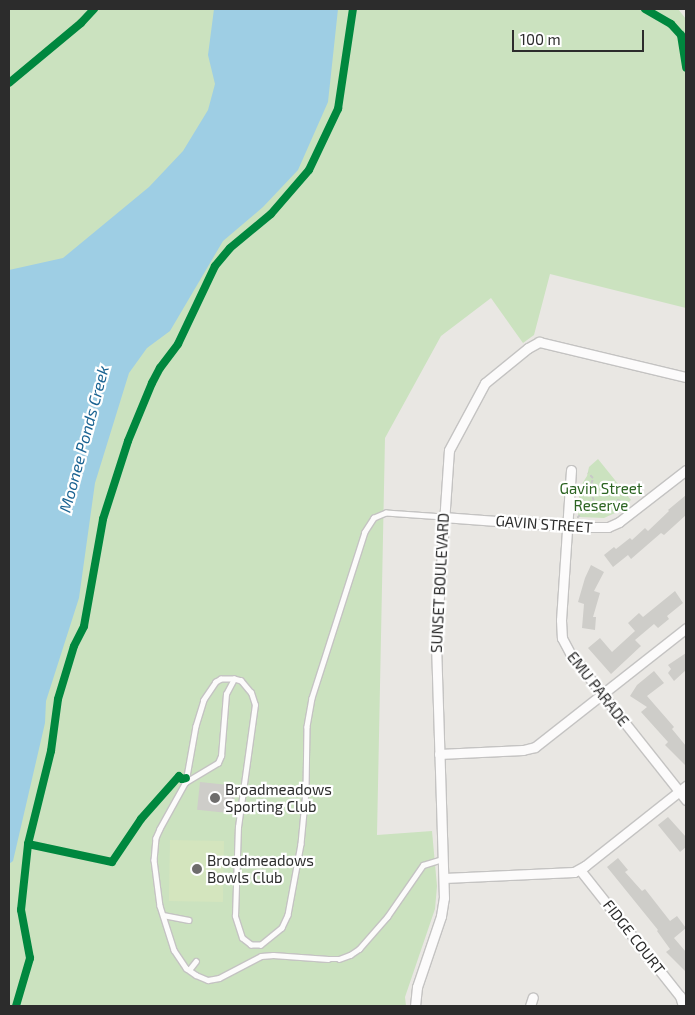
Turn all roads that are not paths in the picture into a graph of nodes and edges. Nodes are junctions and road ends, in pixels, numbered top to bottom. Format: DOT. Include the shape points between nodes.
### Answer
graph roads {
  1 [pos="686,377"];
  2 [pos="571,470"];
  3 [pos="686,470"];
  4 [pos="443,517"];
  5 [pos="567,526"];
  6 [pos="686,628"];
  7 [pos="234,679"];
  8 [pos="602,694"];
  9 [pos="439,754"];
  10 [pos="186,782"];
  11 [pos="683,789"];
  12 [pos="686,800"];
  13 [pos="444,859"];
  14 [pos="580,870"];
  15 [pos="444,878"];
  16 [pos="163,915"];
  17 [pos="189,920"];
  18 [pos="196,962"];
  19 [pos="189,970"];
  20 [pos="533,997"];
  21 [pos="415,1006"];
  22 [pos="530,1006"];
  23 [pos="683,1006"];
  1 -- 4 [label="street, SUNSET BOULEVARD" via="547,343 534,344 486,383 451,445"];
  2 -- 5 [label="street, EMU PARADE"];
  3 -- 5 [label="street, GAVIN STREET" via="613,525 600,528"];
  4 -- 5 [label="street, GAVIN STREET"];
  4 -- 7 [label="lane" via="386,513 374,518 365,532 312,698 307,727 301,844 288,915 282,928 261,945 250,945 242,938 235,916 238,827 255,705 247,686"];
  4 -- 9 [label="street, SUNSET BOULEVARD" via="436,640"];
  5 -- 8 [label="street, EMU PARADE" via="560,620 562,638"];
  6 -- 8 [label="street"];
  7 -- 10 [label="lane" via="226,694 218,763"];
  7 -- 10 [label="lane" via="216,682 204,700"];
  8 -- 9 [label="street" via="530,749"];
  8 -- 11 [label="street, EMU PARADE"];
  9 -- 13 [label="street, SUNSET BOULEVARD"];
  10 -- 16 [label="lane" via="156,838 156,875"];
  11 -- 12 [label="street, EMU PARADE"];
  11 -- 14 [label="street"];
  13 -- 15 [label="street, SUNSET BOULEVARD"];
  13 -- 19 [label="lane" via="428,862 419,869 387,917 350,955 328,959 261,956 214,980 201,978"];
  14 -- 15 [label="street"];
  14 -- 23 [label="street, FIDGE COURT" via="680,996"];
  15 -- 21 [label="street, SUNSET BOULEVARD" via="443,907 417,987"];
  16 -- 17 [label="lane"];
  16 -- 19 [label="lane" via="174,950"];
  18 -- 19 [label="lane"];
  20 -- 22 [label="street"];
}
